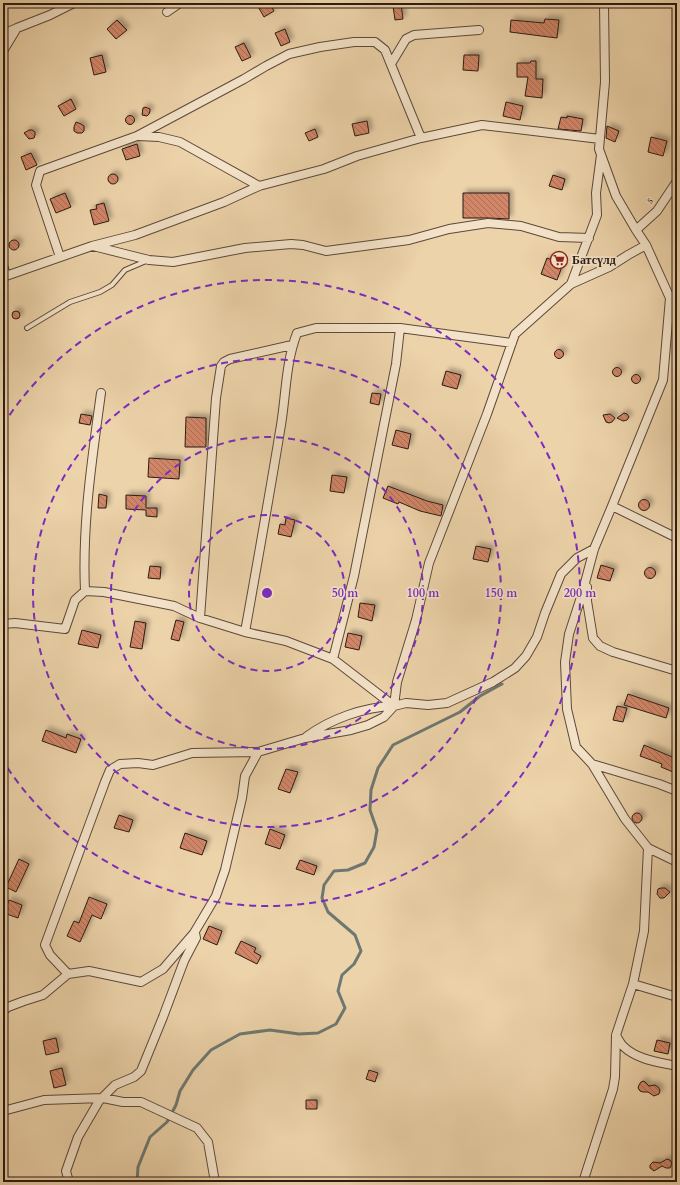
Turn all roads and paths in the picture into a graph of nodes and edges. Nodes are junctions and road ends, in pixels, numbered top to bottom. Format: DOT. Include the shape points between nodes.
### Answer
graph roads {
  1 [pos="74,3"];
  2 [pos="180,3"];
  3 [pos="604,3"];
  4 [pos="167,12"];
  5 [pos="17,28"];
  6 [pos="479,30"];
  7 [pos="3,34"];
  8 [pos="3,51"];
  9 [pos="391,64"];
  10 [pos="137,136"];
  11 [pos="421,138"];
  12 [pos="600,139"];
  13 [pos="601,154"];
  14 [pos="677,182"];
  15 [pos="259,186"];
  16 [pos="636,230"];
  17 [pos="589,238"];
  18 [pos="646,245"];
  19 [pos="92,246"];
  20 [pos="60,257"];
  21 [pos="149,260"];
  22 [pos="3,265"];
  23 [pos="5,276"];
  24 [pos="571,284"];
  25 [pos="670,298"];
  26 [pos="677,304"];
  27 [pos="27,328"];
  28 [pos="400,328"];
  29 [pos="512,343"];
  30 [pos="292,345"];
  31 [pos="101,393"];
  32 [pos="612,506"];
  33 [pos="677,538"];
  34 [pos="594,549"];
  35 [pos="587,575"];
  36 [pos="85,591"];
  37 [pos="200,618"];
  38 [pos="3,624"];
  39 [pos="245,632"];
  40 [pos="333,659"];
  41 [pos="677,671"];
  42 [pos="394,706"];
  43 [pos="305,738"];
  44 [pos="258,752"];
  45 [pos="592,764"];
  46 [pos="677,791"];
  47 [pos="648,848"];
  48 [pos="677,862"];
  49 [pos="195,930"];
  50 [pos="68,974"];
  51 [pos="633,984"];
  52 [pos="677,997"];
  53 [pos="3,1011"];
  54 [pos="616,1035"];
  55 [pos="677,1066"];
  56 [pos="103,1098"];
  57 [pos="3,1111"];
  58 [pos="69,1182"];
  59 [pos="215,1182"];
  60 [pos="583,1182"];
  1 -- 5 [label="street"];
  2 -- 4 [label="street"];
  3 -- 12 [label="street" via="605,82"];
  5 -- 7 [label="street"];
  5 -- 8 [label="street"];
  6 -- 9 [label="street" via="414,35 406,39"];
  9 -- 10 [label="street" via="385,50 375,42 354,42 289,54"];
  9 -- 11 [label="street"];
  10 -- 15 [label="street" via="159,137 180,142"];
  10 -- 20 [label="street" via="40,171 36,185"];
  11 -- 12 [label="street" via="482,125"];
  11 -- 15 [label="street"];
  12 -- 13 [label="street"];
  13 -- 16 [label="street" via="616,196"];
  13 -- 17 [label="street" via="596,193 597,216"];
  14 -- 16 [label="street, s" via="657,211"];
  15 -- 19 [label="street" via="224,202 150,229"];
  16 -- 18 [label="street"];
  17 -- 21 [label="street" via="559,237 521,226 488,223 449,229 409,240 326,251 291,244 245,248 173,262"];
  17 -- 24 [label="street"];
  18 -- 24 [label="street" via="609,267"];
  18 -- 25 [label="street"];
  19 -- 20 [label="street"];
  19 -- 21 [label="street"];
  20 -- 23 [label="street"];
  21 -- 27 [label="lane" via="125,270 112,285 100,292 70,302"];
  22 -- 23 [label="street"];
  24 -- 29 [label="street" via="515,334"];
  25 -- 26 [label="street"];
  25 -- 32 [label="street" via="663,380"];
  28 -- 29 [label="street"];
  28 -- 30 [label="street" via="316,328 297,333"];
  28 -- 40 [label="street" via="396,364 354,576"];
  29 -- 42 [label="street" via="429,563 416,620 396,682"];
  30 -- 37 [label="street" via="230,359 221,366 216,398"];
  30 -- 39 [label="street" via="281,430"];
  31 -- 36 [label="street" via="86,516"];
  32 -- 33 [label="street"];
  32 -- 34 [label="street"];
  34 -- 35 [label="street"];
  34 -- 42 [label="street" via="577,558 561,574 537,637 526,656 515,668 493,682 447,703 406,703"];
  35 -- 41 [label="street" via="589,621 593,638 600,646"];
  35 -- 45 [label="street" via="569,634 565,670 567,709 576,747"];
  36 -- 37 [label="street" via="104,592 174,606"];
  36 -- 38 [label="street" via="75,600 65,629"];
  37 -- 39 [label="street"];
  39 -- 40 [label="street" via="286,641"];
  40 -- 42 [label="street"];
  42 -- 43 [label="street" via="379,706 346,716 318,728"];
  42 -- 43 [label="street" via="384,717 368,725"];
  43 -- 44 [label="street"];
  44 -- 49 [label="street" via="245,776 225,870 216,896"];
  44 -- 50 [label="street" via="192,753 153,766 120,764 110,770 45,946"];
  45 -- 46 [label="street"];
  45 -- 47 [label="street" via="625,819"];
  47 -- 48 [label="street"];
  47 -- 51 [label="street" via="644,931"];
  49 -- 50 [label="street" via="163,969 141,982 89,971"];
  49 -- 56 [label="street" via="196,938 184,961 141,1071 115,1085"];
  50 -- 53 [label="street" via="44,995"];
  51 -- 52 [label="street"];
  51 -- 54 [label="street"];
  54 -- 55 [label="street" via="623,1046 636,1055"];
  54 -- 60 [label="street" via="613,1089"];
  56 -- 57 [label="street" via="44,1100"];
  56 -- 58 [label="street" via="78,1137 66,1171"];
  56 -- 59 [label="street" via="141,1102 197,1128 208,1142"];
}
